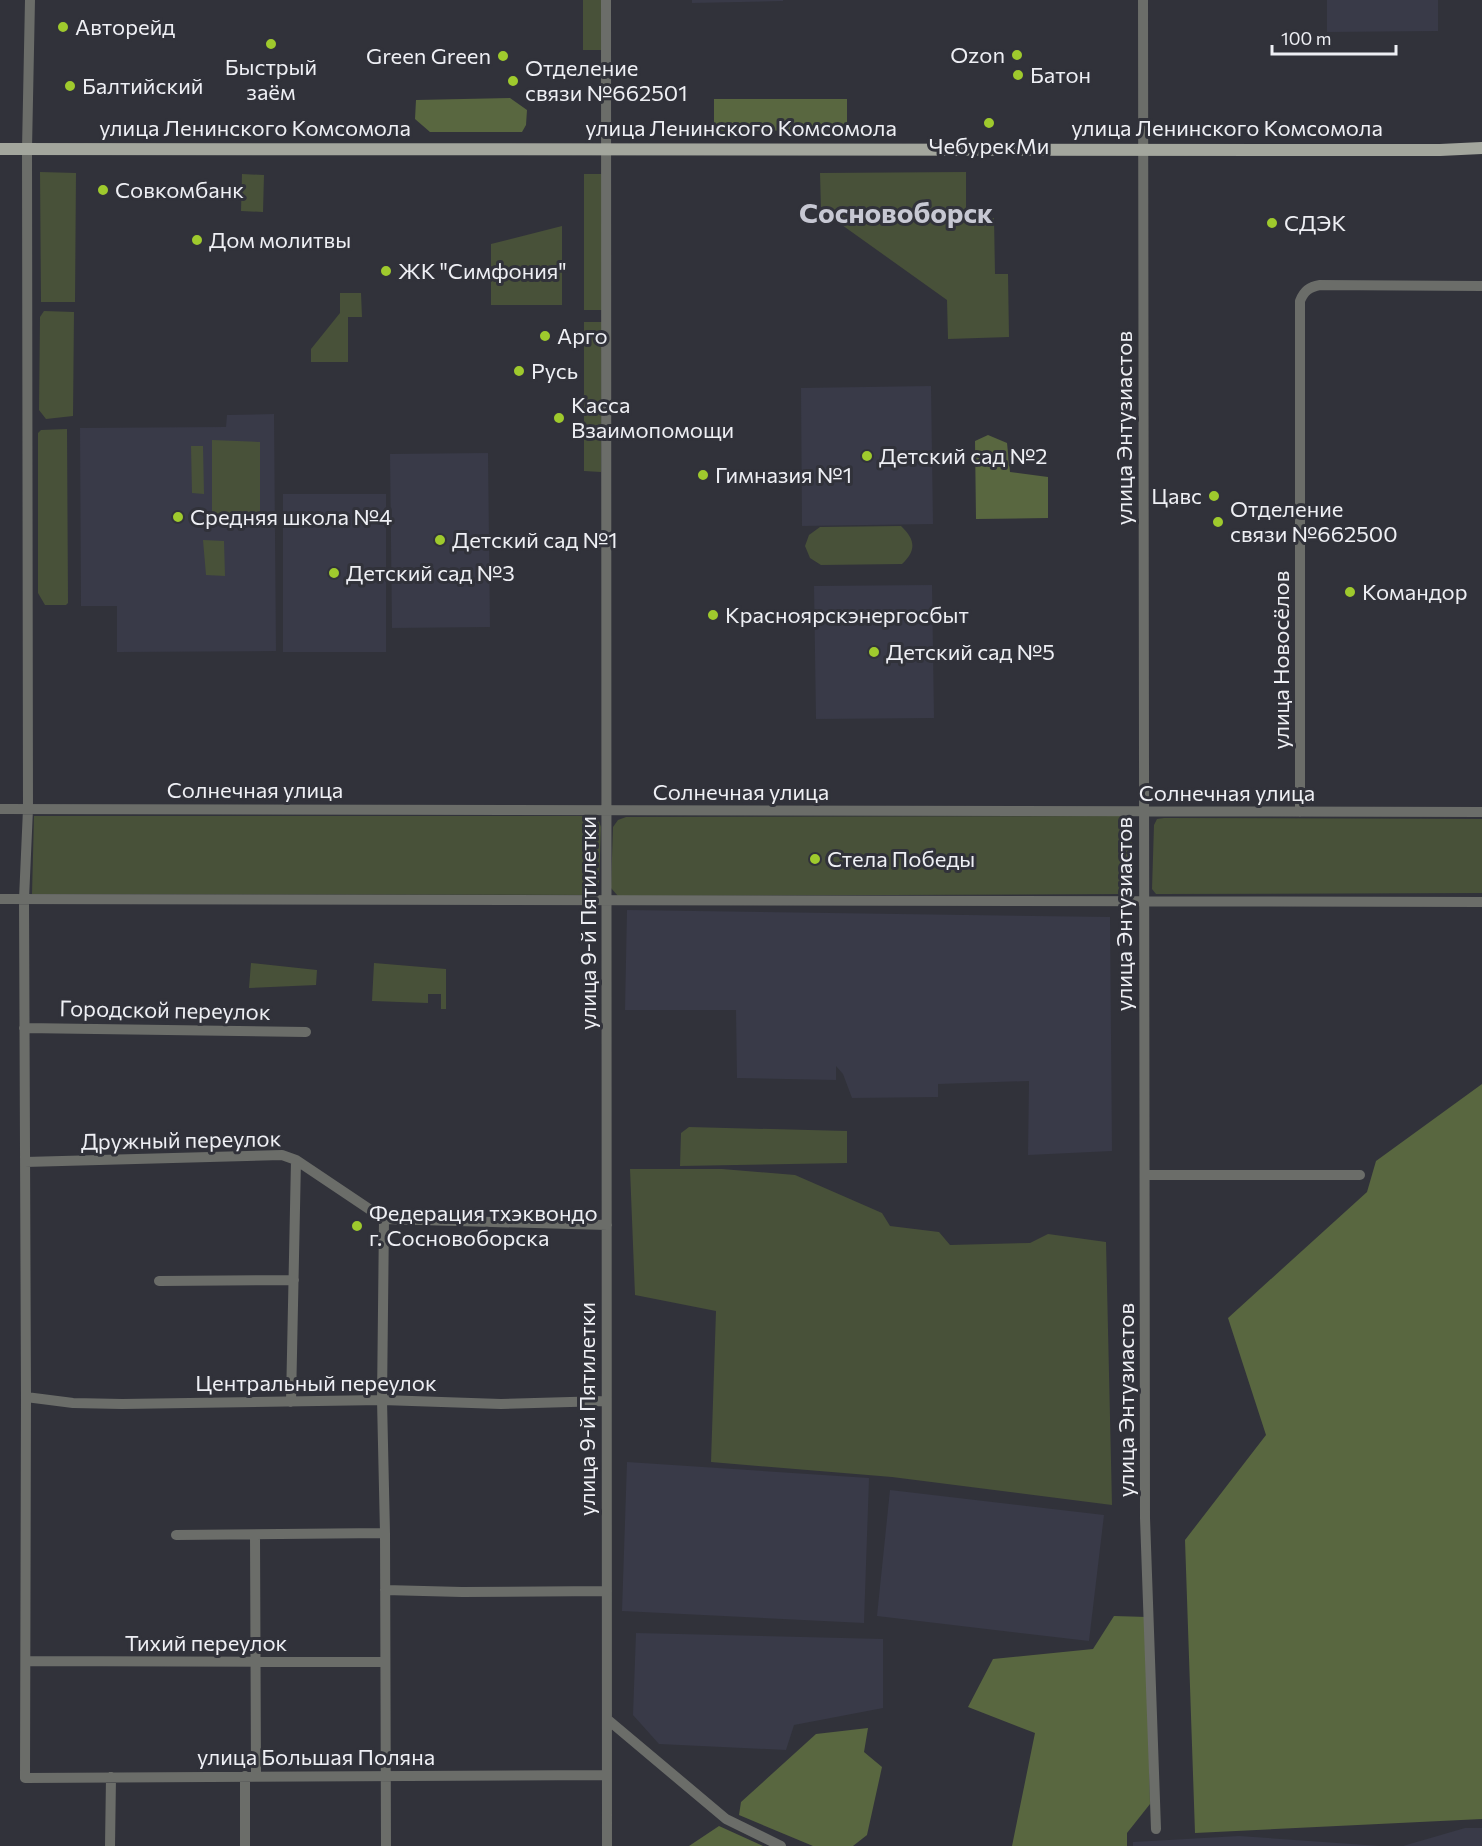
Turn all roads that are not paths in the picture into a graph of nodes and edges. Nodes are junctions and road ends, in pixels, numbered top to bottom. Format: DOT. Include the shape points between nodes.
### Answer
graph roads {
  1 [pos="30,0"];
  2 [pos="606,0"];
  3 [pos="1143,0"];
  4 [pos="1482,148"];
  5 [pos="0,149"];
  6 [pos="27,149"];
  7 [pos="607,149"];
  8 [pos="1143,149"];
  9 [pos="1482,286"];
  10 [pos="0,809"];
  11 [pos="28,809"];
  12 [pos="608,811"];
  13 [pos="1143,812"];
  14 [pos="1300,812"];
  15 [pos="1482,812"];
  16 [pos="0,899"];
  17 [pos="24,899"];
  18 [pos="606,900"];
  19 [pos="1144,902"];
  20 [pos="1482,902"];
  21 [pos="24,1028"];
  22 [pos="306,1032"];
  23 [pos="296,1160"];
  24 [pos="25,1162"];
  25 [pos="1145,1175"];
  26 [pos="1360,1175"];
  27 [pos="384,1219"];
  28 [pos="607,1225"];
  29 [pos="294,1280"];
  30 [pos="159,1281"];
  31 [pos="26,1397"];
  32 [pos="382,1400"];
  33 [pos="606,1401"];
  34 [pos="291,1402"];
  35 [pos="385,1533"];
  36 [pos="255,1534"];
  37 [pos="176,1535"];
  38 [pos="385,1590"];
  39 [pos="607,1590"];
  40 [pos="26,1660"];
  41 [pos="385,1662"];
  42 [pos="255,1663"];
  43 [pos="607,1719"];
  44 [pos="607,1775"];
  45 [pos="250,1776"];
  46 [pos="386,1776"];
  47 [pos="111,1777"];
  48 [pos="1156,1828"];
  49 [pos="110,1846"];
  50 [pos="245,1846"];
  51 [pos="386,1846"];
  52 [pos="607,1846"];
  53 [pos="781,1846"];
  1 -- 6 [label="street"];
  2 -- 7 [label="street, улица 9-й Пятилетки"];
  3 -- 8 [label="street, улица Энтузиастов"];
  4 -- 8 [label="main road, улица Ленинского Комсомола"];
  5 -- 6 [label="main road, улица Ленинского Комсомола"];
  6 -- 7 [label="main road, улица Ленинского Комсомола"];
  6 -- 11 [label="street"];
  7 -- 8 [label="main road, улица Ленинского Комсомола"];
  7 -- 12 [label="street, улица 9-й Пятилетки"];
  8 -- 13 [label="street, улица Энтузиастов"];
  9 -- 14 [label="street, улица Новосёлов" via="1320,285 1310,287 1300,301"];
  10 -- 11 [label="street, Солнечная улица"];
  11 -- 12 [label="street, Солнечная улица"];
  11 -- 17 [label="street"];
  12 -- 13 [label="street, Солнечная улица"];
  12 -- 18 [label="street, улица 9-й Пятилетки"];
  13 -- 14 [label="street, Солнечная улица"];
  13 -- 19 [label="street, улица Энтузиастов"];
  14 -- 15 [label="street, Солнечная улица"];
  16 -- 17 [label="street"];
  17 -- 18 [label="street"];
  17 -- 21 [label="street"];
  18 -- 19 [label="street"];
  18 -- 28 [label="street, улица 9-й Пятилетки"];
  19 -- 20 [label="street"];
  19 -- 25 [label="street, улица Энтузиастов"];
  21 -- 22 [label="street, Городской переулок"];
  21 -- 24 [label="street"];
  23 -- 24 [label="street, Дружный переулок" via="282,1155"];
  23 -- 27 [label="street, Дружный переулок"];
  23 -- 29 [label="street"];
  24 -- 31 [label="street"];
  25 -- 26 [label="street"];
  25 -- 48 [label="street, улица Энтузиастов" via="1145,1518"];
  27 -- 28 [label="street"];
  27 -- 32 [label="street"];
  28 -- 33 [label="street, улица 9-й Пятилетки"];
  29 -- 30 [label="street"];
  29 -- 34 [label="street"];
  31 -- 34 [label="street, Центральный переулок" via="123,1404"];
  31 -- 40 [label="street"];
  32 -- 33 [label="street, Центральный переулок" via="501,1404"];
  32 -- 34 [label="street, Центральный переулок"];
  32 -- 35 [label="street"];
  33 -- 39 [label="street, улица 9-й Пятилетки"];
  35 -- 36 [label="street"];
  35 -- 38 [label="street"];
  36 -- 37 [label="street"];
  36 -- 42 [label="street"];
  38 -- 39 [label="street"];
  38 -- 41 [label="street"];
  39 -- 43 [label="street, улица 9-й Пятилетки"];
  40 -- 42 [label="street, Тихий переулок"];
  40 -- 47 [label="street, улица Большая Поляна" via="25,1778"];
  41 -- 42 [label="street, Тихий переулок"];
  41 -- 46 [label="street"];
  42 -- 45 [label="street"];
  43 -- 44 [label="street, улица 9-й Пятилетки"];
  43 -- 53 [label="street" via="726,1819"];
  44 -- 46 [label="street, улица Большая Поляна"];
  44 -- 52 [label="street, улица 9-й Пятилетки"];
  45 -- 46 [label="street, улица Большая Поляна"];
  45 -- 47 [label="street, улица Большая Поляна"];
  45 -- 50 [label="street"];
  46 -- 51 [label="street"];
  47 -- 49 [label="street"];
}
